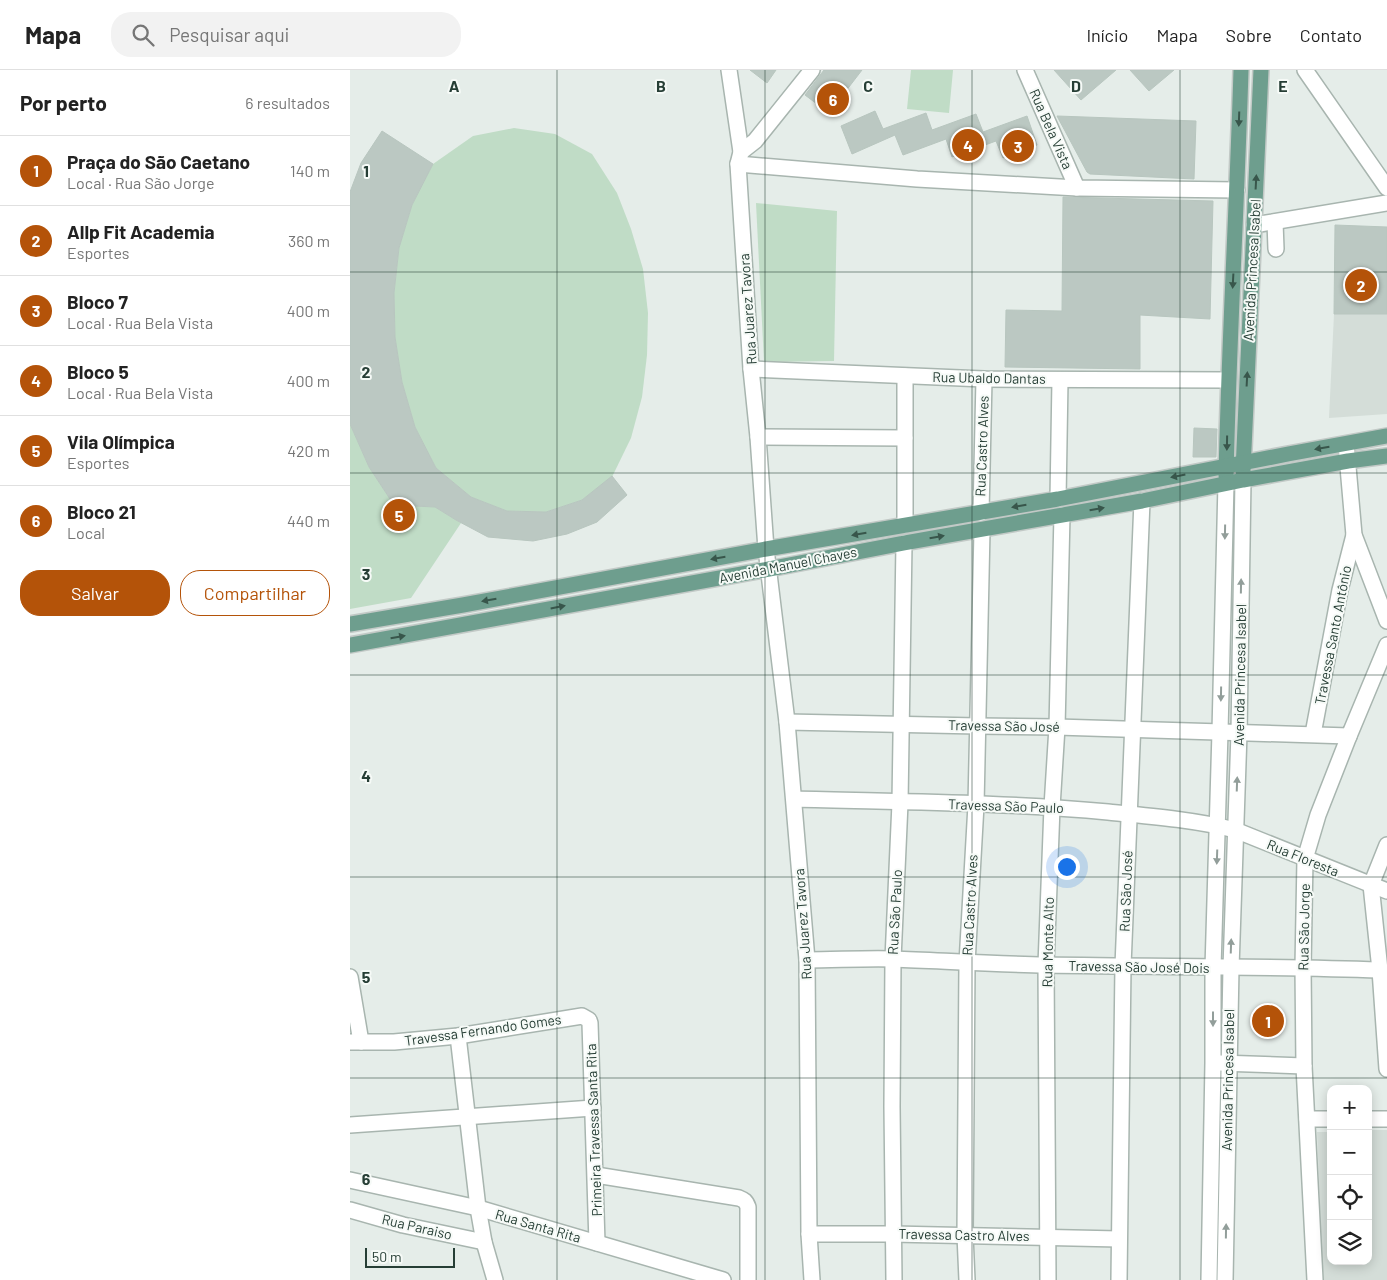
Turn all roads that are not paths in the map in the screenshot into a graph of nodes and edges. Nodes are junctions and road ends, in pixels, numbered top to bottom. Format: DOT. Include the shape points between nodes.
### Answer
graph roads {
  1 [pos="729,70"];
  2 [pos="812,70"];
  3 [pos="1025,70"];
  4 [pos="1240,70"];
  5 [pos="1261,70"];
  6 [pos="1305,70"];
  7 [pos="740,158"];
  8 [pos="1077,188"];
  9 [pos="1387,188"];
  10 [pos="1237,190"];
  11 [pos="1387,203"];
  12 [pos="1275,222"];
  13 [pos="1254,225"];
  14 [pos="1276,249"];
  15 [pos="751,369"];
  16 [pos="905,376"];
  17 [pos="984,379"];
  18 [pos="1060,380"];
  19 [pos="1228,380"];
  20 [pos="1387,436"];
  21 [pos="758,437"];
  22 [pos="905,438"];
  23 [pos="1346,444"];
  24 [pos="1387,456"];
  25 [pos="1348,461"];
  26 [pos="1243,463"];
  27 [pos="1226,467"];
  28 [pos="1243,480"];
  29 [pos="1226,483"];
  30 [pos="1058,499"];
  31 [pos="1142,501"];
  32 [pos="981,513"];
  33 [pos="1062,515"];
  34 [pos="906,526"];
  35 [pos="982,530"];
  36 [pos="1354,535"];
  37 [pos="904,543"];
  38 [pos="766,550"];
  39 [pos="769,569"];
  40 [pos="1387,621"];
  41 [pos="350,624"];
  42 [pos="350,645"];
  43 [pos="1387,645"];
  44 [pos="787,722"];
  45 [pos="901,725"];
  46 [pos="978,726"];
  47 [pos="1057,727"];
  48 [pos="1133,729"];
  49 [pos="1220,732"];
  50 [pos="1239,733"];
  51 [pos="1313,734"];
  52 [pos="1349,736"];
  53 [pos="794,799"];
  54 [pos="900,802"];
  55 [pos="976,805"];
  56 [pos="1052,807"];
  57 [pos="1130,814"];
  58 [pos="1218,826"];
  59 [pos="1235,830"];
  60 [pos="1387,845"];
  61 [pos="1305,859"];
  62 [pos="1371,885"];
  63 [pos="1387,891"];
  64 [pos="893,959"];
  65 [pos="807,960"];
  66 [pos="967,963"];
  67 [pos="1046,965"];
  68 [pos="1123,966"];
  69 [pos="1303,967"];
  70 [pos="1213,968"];
  71 [pos="1230,968"];
  72 [pos="1380,970"];
  73 [pos="350,978"];
  74 [pos="585,1018"];
  75 [pos="458,1036"];
  76 [pos="356,1042"];
  77 [pos="1213,1063"];
  78 [pos="1229,1063"];
  79 [pos="1304,1066"];
  80 [pos="1387,1069"];
  81 [pos="593,1108"];
  82 [pos="466,1116"];
  83 [pos="1307,1119"];
  84 [pos="1327,1119"];
  85 [pos="1372,1119"];
  86 [pos="1387,1119"];
  87 [pos="350,1126"];
  88 [pos="596,1175"];
  89 [pos="350,1180"];
  90 [pos="350,1210"];
  91 [pos="481,1226"];
  92 [pos="809,1234"];
  93 [pos="893,1234"];
  94 [pos="965,1235"];
  95 [pos="1049,1237"];
  96 [pos="1119,1239"];
  97 [pos="597,1243"];
  98 [pos="491,1280"];
  99 [pos="723,1280"];
  100 [pos="748,1280"];
  101 [pos="812,1280"];
  102 [pos="894,1280"];
  103 [pos="967,1280"];
  104 [pos="1048,1280"];
  105 [pos="1118,1280"];
  106 [pos="1209,1280"];
  107 [pos="1225,1280"];
  108 [pos="1315,1280"];
  1 -- 7 [label="street, Rua Juarez Tavora"];
  2 -- 7 [label="street"];
  3 -- 8 [label="street, Rua Bela Vista"];
  4 -- 10 [label="main road, Avenida Princesa Isabel, one-way"];
  13 -- 5 [label="main road, Avenida Princesa Isabel, one-way"];
  6 -- 9 [label="street"];
  7 -- 8 [label="street" via="918,179"];
  7 -- 15 [label="street, Rua Juarez Tavora"];
  8 -- 10 [label="street"];
  10 -- 19 [label="main road, Avenida Princesa Isabel, one-way"];
  11 -- 12 [label="street"];
  12 -- 13 [label="street"];
  12 -- 14 [label="street"];
  26 -- 13 [label="main road, Avenida Princesa Isabel, one-way"];
  15 -- 16 [label="street, Rua Ubaldo Dantas"];
  15 -- 21 [label="street, Rua Juarez Tavora"];
  16 -- 17 [label="street, Rua Ubaldo Dantas"];
  16 -- 22 [label="street"];
  17 -- 18 [label="street, Rua Ubaldo Dantas"];
  17 -- 32 [label="street, Rua Castro Alves"];
  18 -- 19 [label="street, Rua Ubaldo Dantas"];
  18 -- 30 [label="street"];
  19 -- 27 [label="main road, Avenida Princesa Isabel, one-way"];
  20 -- 23 [label="main road, Avenida Manuel Chaves"];
  21 -- 22 [label="street"];
  21 -- 38 [label="street, Rua Juarez Tavora"];
  22 -- 34 [label="street"];
  23 -- 25 [label="street"];
  23 -- 26 [label="main road, Avenida Manuel Chaves, one-way"];
  24 -- 25 [label="main road, Avenida Manuel Chaves"];
  25 -- 28 [label="main road, Avenida Manuel Chaves"];
  25 -- 36 [label="street"];
  26 -- 27 [label="main road, Avenida Manuel Chaves"];
  26 -- 28 [label="main road, Avenida Princesa Isabel"];
  27 -- 29 [label="main road, Avenida Princesa Isabel"];
  27 -- 30 [label="main road, Avenida Manuel Chaves, one-way"];
  28 -- 29 [label="main road, Avenida Manuel Chaves"];
  50 -- 28 [label="street, Avenida Princesa Isabel, one-way"];
  29 -- 31 [label="main road, Avenida Manuel Chaves"];
  29 -- 49 [label="street, Avenida Princesa Isabel, one-way"];
  30 -- 32 [label="main road, Avenida Manuel Chaves, one-way"];
  33 -- 31 [label="main road, Avenida Manuel Chaves, one-way"];
  31 -- 48 [label="street, Rua São José"];
  32 -- 34 [label="main road, Avenida Manuel Chaves"];
  33 -- 35 [label="main road, Avenida Manuel Chaves"];
  33 -- 47 [label="street, Rua Monte Alto"];
  34 -- 38 [label="main road, Avenida Manuel Chaves, one-way"];
  37 -- 35 [label="main road, Avenida Manuel Chaves, one-way"];
  35 -- 46 [label="street, Rua Castro Alves"];
  36 -- 40 [label="street"];
  36 -- 51 [label="street, Travessa Santo Antônio" via="1340,590"];
  37 -- 39 [label="main road, Avenida Manuel Chaves"];
  37 -- 45 [label="street, Rua São Paulo"];
  38 -- 39 [label="street, Rua Juarez Tavora"];
  38 -- 41 [label="main road, Avenida Manuel Chaves, one-way"];
  42 -- 39 [label="main road, Avenida Manuel Chaves, one-way"];
  39 -- 44 [label="street, Rua Juarez Tavora"];
  43 -- 52 [label="street, Rua São Jorge"];
  44 -- 45 [label="street, Travessa São José"];
  44 -- 53 [label="street, Rua Juarez Tavora"];
  45 -- 46 [label="street, Travessa São José"];
  45 -- 54 [label="street, Rua São Paulo"];
  46 -- 47 [label="street, Travessa São José"];
  46 -- 55 [label="street, Rua Castro Alves"];
  47 -- 48 [label="street, Travessa São José"];
  47 -- 56 [label="street, Rua Monte Alto"];
  48 -- 49 [label="street, Travessa São José"];
  48 -- 57 [label="street, Rua São José"];
  49 -- 50 [label="street, Travessa São José"];
  49 -- 58 [label="street, Avenida Princesa Isabel"];
  50 -- 51 [label="street, Travessa São José"];
  59 -- 50 [label="street, Avenida Princesa Isabel, one-way"];
  51 -- 52 [label="street, Travessa São José"];
  52 -- 61 [label="street, Rua São Jorge" via="1318,815"];
  53 -- 54 [label="street, Travessa São Paulo"];
  53 -- 65 [label="street, Rua Juarez Tavora"];
  54 -- 55 [label="street, Travessa São Paulo"];
  54 -- 64 [label="street, Rua São Paulo"];
  55 -- 56 [label="street, Travessa São Paulo"];
  55 -- 66 [label="street, Rua Castro Alves"];
  56 -- 57 [label="street, Travessa São Paulo"];
  56 -- 67 [label="street, Rua Monte Alto"];
  57 -- 58 [label="street, Travessa São Paulo"];
  57 -- 68 [label="street, Rua São José"];
  58 -- 59 [label="street, Rua Floresta"];
  58 -- 70 [label="street, Avenida Princesa Isabel, one-way"];
  59 -- 61 [label="street, Rua Floresta"];
  71 -- 59 [label="street, Avenida Princesa Isabel, one-way"];
  60 -- 62 [label="street"];
  61 -- 62 [label="street, Rua Floresta"];
  61 -- 69 [label="street, Rua São Jorge"];
  62 -- 63 [label="street, Rua Floresta"];
  62 -- 72 [label="street"];
  64 -- 65 [label="street, Travessa São José Dois"];
  64 -- 66 [label="street, Travessa São José Dois"];
  64 -- 93 [label="street, Rua São Paulo"];
  65 -- 92 [label="street, Rua Juarez Tavora"];
  66 -- 67 [label="street, Travessa São José Dois"];
  66 -- 94 [label="street, Rua Castro Alves"];
  67 -- 68 [label="street, Travessa São José Dois"];
  67 -- 95 [label="street, Rua Monte Alto"];
  68 -- 70 [label="street, Travessa São José Dois"];
  68 -- 96 [label="street, Rua São José"];
  69 -- 71 [label="street, Travessa São José Dois"];
  69 -- 72 [label="street, Travessa São José Dois"];
  69 -- 79 [label="street, Rua São Jorge"];
  70 -- 71 [label="street, Travessa São José Dois"];
  70 -- 77 [label="street, Avenida Princesa Isabel, one-way"];
  71 -- 78 [label="street, Avenida Princesa Isabel"];
  72 -- 80 [label="street"];
  73 -- 76 [label="street"];
  74 -- 75 [label="street, Travessa Fernando Gomes"];
  74 -- 81 [label="street, Primeira Travessa Santa Rita" via="590,1023"];
  75 -- 76 [label="street, Travessa Fernando Gomes"];
  75 -- 82 [label="street"];
  77 -- 78 [label="street"];
  77 -- 106 [label="street, Avenida Princesa Isabel"];
  78 -- 79 [label="street"];
  107 -- 78 [label="street, Avenida Princesa Isabel, one-way"];
  79 -- 83 [label="street, Rua São Jorge"];
  81 -- 82 [label="street"];
  81 -- 88 [label="street, Primeira Travessa Santa Rita"];
  82 -- 87 [label="street"];
  82 -- 91 [label="street"];
  83 -- 84 [label="street"];
  83 -- 108 [label="street, Rua São Jorge"];
  85 -- 86 [label="street"];
  88 -- 97 [label="street, Primeira Travessa Santa Rita"];
  88 -- 100 [label="street" via="739,1198 747,1202"];
  89 -- 91 [label="street, Rua Santa Rita"];
  90 -- 91 [label="street, Rua Paraiso" via="403,1225"];
  91 -- 97 [label="street, Rua Santa Rita"];
  91 -- 98 [label="street"];
  92 -- 93 [label="street, Travessa Castro Alves"];
  92 -- 101 [label="street, Rua Juarez Tavora"];
  93 -- 94 [label="street, Travessa Castro Alves"];
  93 -- 102 [label="street, Rua São Paulo"];
  94 -- 95 [label="street, Travessa Castro Alves"];
  94 -- 103 [label="street, Rua Castro Alves"];
  95 -- 96 [label="street, Travessa Castro Alves"];
  95 -- 104 [label="street, Rua Monte Alto"];
  96 -- 105 [label="street, Rua São José"];
  97 -- 99 [label="street, Rua Santa Rita"];
}
